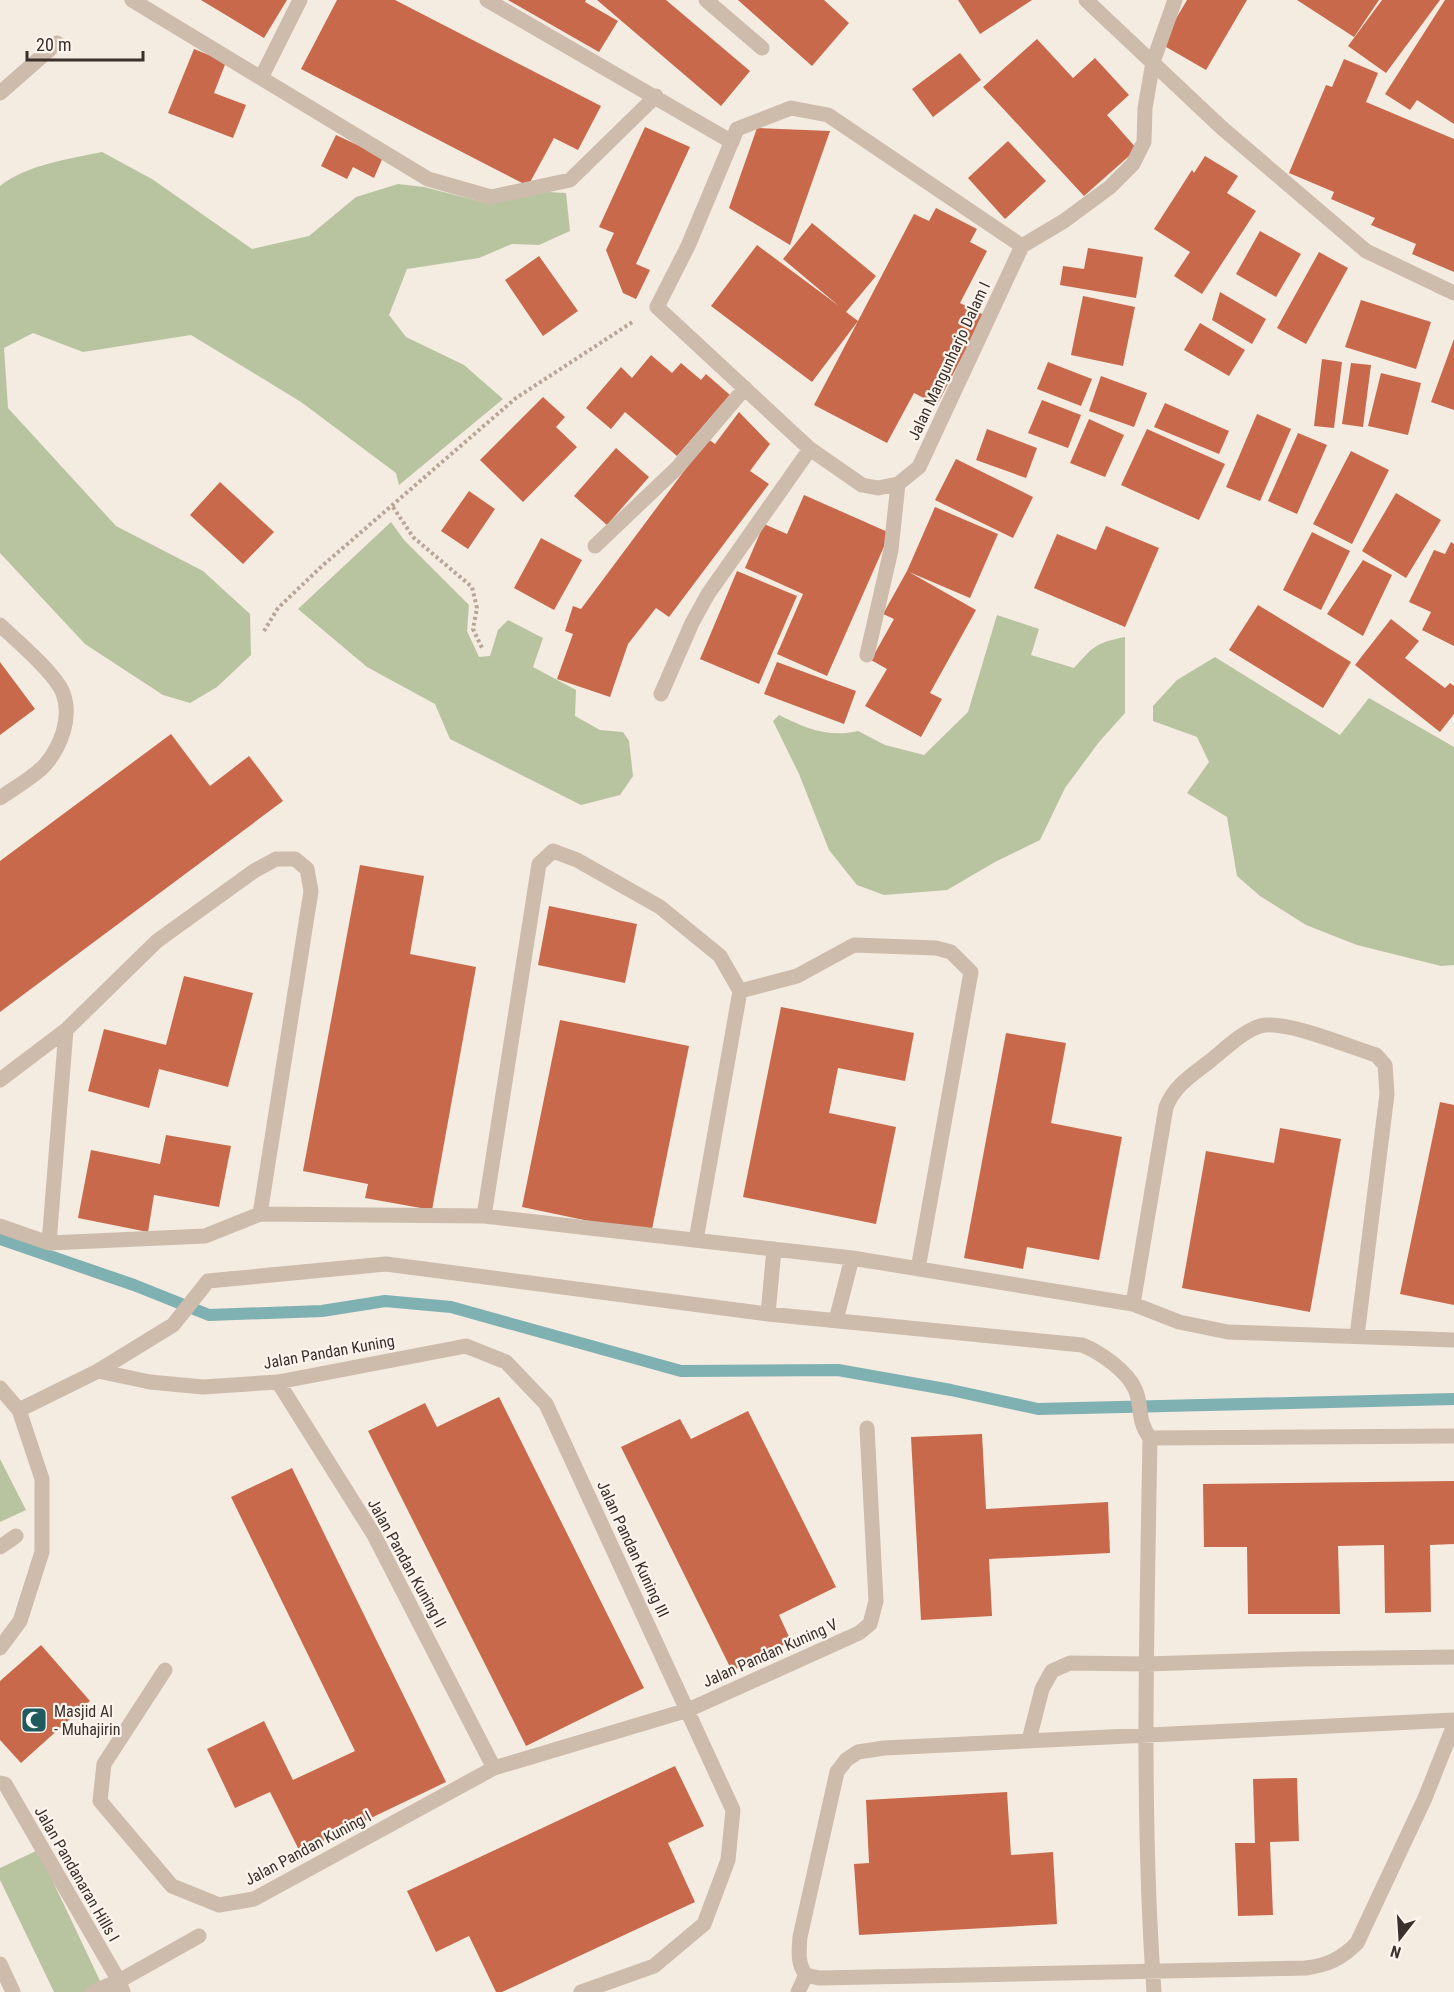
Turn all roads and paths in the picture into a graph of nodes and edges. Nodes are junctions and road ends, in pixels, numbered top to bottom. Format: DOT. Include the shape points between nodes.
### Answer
graph roads {
  1 [pos="132,0"];
  2 [pos="300,0"];
  3 [pos="487,0"];
  4 [pos="706,0"];
  5 [pos="1086,0"];
  6 [pos="1175,0"];
  7 [pos="57,43"];
  8 [pos="762,48"];
  9 [pos="1153,62"];
  10 [pos="261,78"];
  11 [pos="0,93"];
  12 [pos="656,96"];
  13 [pos="732,142"];
  14 [pos="1022,246"];
  15 [pos="1454,293"];
  16 [pos="657,307"];
  17 [pos="745,388"];
  18 [pos="810,449"];
  19 [pos="898,484"];
  20 [pos="393,507"];
  21 [pos="595,546"];
  22 [pos="0,625"];
  23 [pos="264,630"];
  24 [pos="483,650"];
  25 [pos="867,655"];
  26 [pos="661,694"];
  27 [pos="0,798"];
  28 [pos="740,991"];
  29 [pos="66,1030"];
  30 [pos="0,1080"];
  31 [pos="260,1214"];
  32 [pos="484,1216"];
  33 [pos="0,1226"];
  34 [pos="696,1240"];
  35 [pos="50,1243"];
  36 [pos="774,1249"];
  37 [pos="852,1258"];
  38 [pos="918,1269"];
  39 [pos="1133,1304"];
  40 [pos="768,1314"];
  41 [pos="836,1320"];
  42 [pos="1358,1336"];
  43 [pos="1454,1340"];
  44 [pos="98,1371"];
  45 [pos="278,1382"];
  46 [pos="0,1388"];
  47 [pos="546,1404"];
  48 [pos="19,1410"];
  49 [pos="867,1428"];
  50 [pos="1146,1432"];
  51 [pos="1454,1436"];
  52 [pos="16,1536"];
  53 [pos="0,1547"];
  54 [pos="0,1648"];
  55 [pos="1454,1657"];
  56 [pos="1146,1664"];
  57 [pos="165,1670"];
  58 [pos="688,1710"];
  59 [pos="1454,1722"];
  60 [pos="1146,1734"];
  61 [pos="1029,1740"];
  62 [pos="494,1768"];
  63 [pos="2,1785"];
  64 [pos="200,1936"];
  65 [pos="0,1964"];
  66 [pos="1153,1971"];
  67 [pos="806,1975"];
  68 [pos="121,1986"];
  69 [pos="13,1992"];
  70 [pos="93,1992"];
  71 [pos="581,1992"];
  72 [pos="798,1992"];
  73 [pos="1154,1992"];
  1 -- 10 [label="street"];
  2 -- 10 [label="street"];
  3 -- 12 [label="street"];
  4 -- 8 [label="street"];
  5 -- 9 [label="street"];
  6 -- 9 [label="street"];
  7 -- 11 [label="street"];
  9 -- 14 [label="street" via="1144,142 1133,164 1110,187 1064,221"];
  9 -- 15 [label="street" via="1222,128 1366,251"];
  10 -- 12 [label="street" via="428,179 491,197 570,180"];
  12 -- 13 [label="street"];
  13 -- 14 [label="street" via="737,129 791,108 828,115"];
  13 -- 16 [label="street"];
  14 -- 19 [label="street, Jalan Mangunharjo Dalam I" via="919,467"];
  16 -- 17 [label="street"];
  16 -- 20 [label="path" via="516,398"];
  17 -- 18 [label="street"];
  17 -- 21 [label="street" via="677,468"];
  18 -- 19 [label="street" via="862,485 878,488"];
  18 -- 26 [label="street" via="708,594"];
  19 -- 25 [label="street" via="891,550"];
  20 -- 23 [label="path" via="322,566 278,608"];
  20 -- 24 [label="path" via="413,537 472,588 477,608 473,629"];
  22 -- 27 [label="street" via="63,692 66,716 62,741 44,766"];
  28 -- 32 [label="street" via="720,956 660,907 577,860 553,851 539,864"];
  28 -- 34 [label="street"];
  28 -- 38 [label="street" via="797,976 854,945 936,948 951,952 971,972"];
  29 -- 30 [label="street"];
  29 -- 31 [label="street" via="157,941 254,871 276,859 295,859 307,869 311,891"];
  29 -- 35 [label="street"];
  31 -- 32 [label="street"];
  31 -- 35 [label="street" via="205,1236"];
  32 -- 34 [label="street"];
  33 -- 35 [label="street"];
  34 -- 36 [label="street"];
  36 -- 37 [label="street"];
  36 -- 40 [label="street"];
  37 -- 38 [label="street"];
  37 -- 41 [label="street"];
  38 -- 39 [label="street"];
  39 -- 42 [label="street" via="1179,1322 1228,1332"];
  39 -- 42 [label="street" via="1171,1094 1240,1037 1260,1026 1279,1025 1376,1055 1385,1065 1387,1094"];
  40 -- 41 [label="street"];
  40 -- 44 [label="street" via="386,1264 208,1281 173,1325"];
  41 -- 50 [label="street" via="1082,1345 1099,1351 1135,1389"];
  42 -- 43 [label="street"];
  44 -- 45 [label="street, Jalan Pandan Kuning" via="150,1382 203,1387"];
  44 -- 48 [label="street"];
  45 -- 47 [label="street, Jalan Pandan Kuning" via="466,1346 506,1362"];
  45 -- 62 [label="street, Jalan Pandan Kuning II" via="374,1535"];
  46 -- 48 [label="street"];
  47 -- 58 [label="street, Jalan Pandan Kuning III"];
  48 -- 54 [label="street" via="42,1479 42,1552 20,1621"];
  49 -- 58 [label="street, Jalan Pandan Kuning V" via="876,1600 870,1624 859,1633"];
  50 -- 51 [label="street"];
  50 -- 56 [label="street"];
  52 -- 53 [label="street"];
  55 -- 56 [label="street"];
  56 -- 60 [label="street"];
  56 -- 61 [label="street" via="1070,1663 1052,1671 1042,1689"];
  57 -- 62 [label="street, Jalan Pandan Kuning I" via="104,1764 100,1801 172,1886 219,1905 254,1899"];
  58 -- 62 [label="street, Jalan Pandan Kuning V"];
  58 -- 71 [label="street, Jalan Pandan Kuning III" via="733,1810 728,1860 704,1924 654,1966"];
  59 -- 60 [label="street"];
  59 -- 66 [label="street" via="1425,1798 1357,1943 1344,1956 1328,1965 1306,1968"];
  60 -- 61 [label="street"];
  60 -- 66 [label="street" via="1147,1889"];
  61 -- 67 [label="street" via="884,1748 858,1752 846,1760 837,1772 800,1937 798,1955"];
  63 -- 68 [label="street, Jalan Pandanaran Hills I"];
  64 -- 68 [label="street"];
  65 -- 69 [label="street"];
  66 -- 67 [label="street" via="819,1978"];
  66 -- 73 [label="street"];
  67 -- 72 [label="street"];
  68 -- 70 [label="street"];
}
